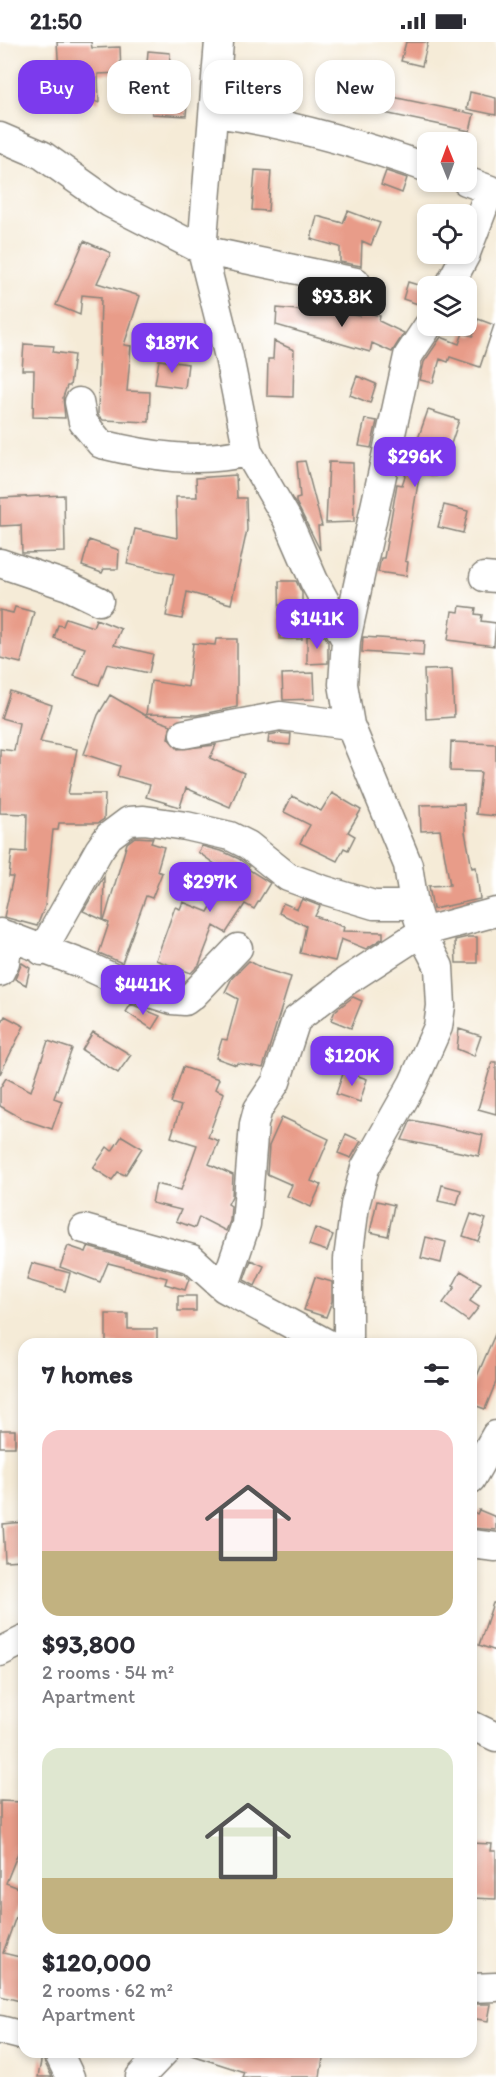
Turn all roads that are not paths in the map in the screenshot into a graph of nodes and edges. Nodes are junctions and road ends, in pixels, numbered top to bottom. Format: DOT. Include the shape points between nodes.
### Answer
graph roads {
  1 [pos="219,42"];
  2 [pos="218,60"];
  3 [pos="214,114"];
  4 [pos="221,114"];
  5 [pos="0,137"];
  6 [pos="417,164"];
  7 [pos="484,188"];
  8 [pos="477,213"];
  9 [pos="202,250"];
  10 [pos="356,282"];
  11 [pos="421,336"];
  12 [pos="79,402"];
  13 [pos="248,452"];
  14 [pos="0,563"];
  15 [pos="99,601"];
  16 [pos="346,640"];
  17 [pos="350,725"];
  18 [pos="184,734"];
  19 [pos="496,912"];
  20 [pos="418,919"];
  21 [pos="5,934"];
  22 [pos="238,948"];
  23 [pos="42,951"];
  24 [pos="0,972"];
  25 [pos="84,1229"];
  26 [pos="224,1288"];
  27 [pos="317,1338"];
  28 [pos="348,1338"];
  29 [pos="485,1445"];
  30 [pos="477,1464"];
  31 [pos="477,1545"];
  32 [pos="496,1547"];
  33 [pos="18,1643"];
  34 [pos="0,1652"];
  35 [pos="477,1728"];
  36 [pos="496,1737"];
  37 [pos="496,1987"];
  38 [pos="477,1988"];
  39 [pos="0,2030"];
  40 [pos="18,2034"];
  41 [pos="61,2058"];
  42 [pos="158,2058"];
  43 [pos="70,2077"];
  44 [pos="140,2077"];
  1 -- 2 [label="street"];
  3 -- 9 [label="street"];
  4 -- 6 [label="street" via="264,120 364,145"];
  5 -- 9 [label="street" via="42,155 110,203"];
  7 -- 8 [label="street"];
  9 -- 10 [label="street"];
  9 -- 13 [label="street"];
  11 -- 16 [label="street" via="408,356"];
  12 -- 13 [label="street" via="83,422 100,444 167,457"];
  13 -- 16 [label="street" via="287,519"];
  14 -- 15 [label="street"];
  16 -- 17 [label="street" via="343,684"];
  17 -- 18 [label="street" via="280,717"];
  17 -- 20 [label="street" via="408,865"];
  19 -- 20 [label="street"];
  20 -- 23 [label="street" via="288,877 248,845 230,836 186,826 129,821 109,836 99,850"];
  20 -- 26 [label="street" via="296,1020 276,1082 258,1109 246,1224"];
  20 -- 28 [label="street" via="439,967 440,1017 413,1083 365,1168 348,1258"];
  21 -- 23 [label="street"];
  21 -- 24 [label="street" via="5,962"];
  22 -- 23 [label="street" via="185,1000 137,989"];
  25 -- 26 [label="street" via="192,1259"];
  26 -- 27 [label="street"];
  29 -- 30 [label="street"];
  31 -- 32 [label="street"];
  33 -- 34 [label="street"];
  35 -- 36 [label="street"];
  37 -- 38 [label="street"];
  39 -- 40 [label="street"];
  41 -- 43 [label="street"];
  42 -- 44 [label="street"];
}
